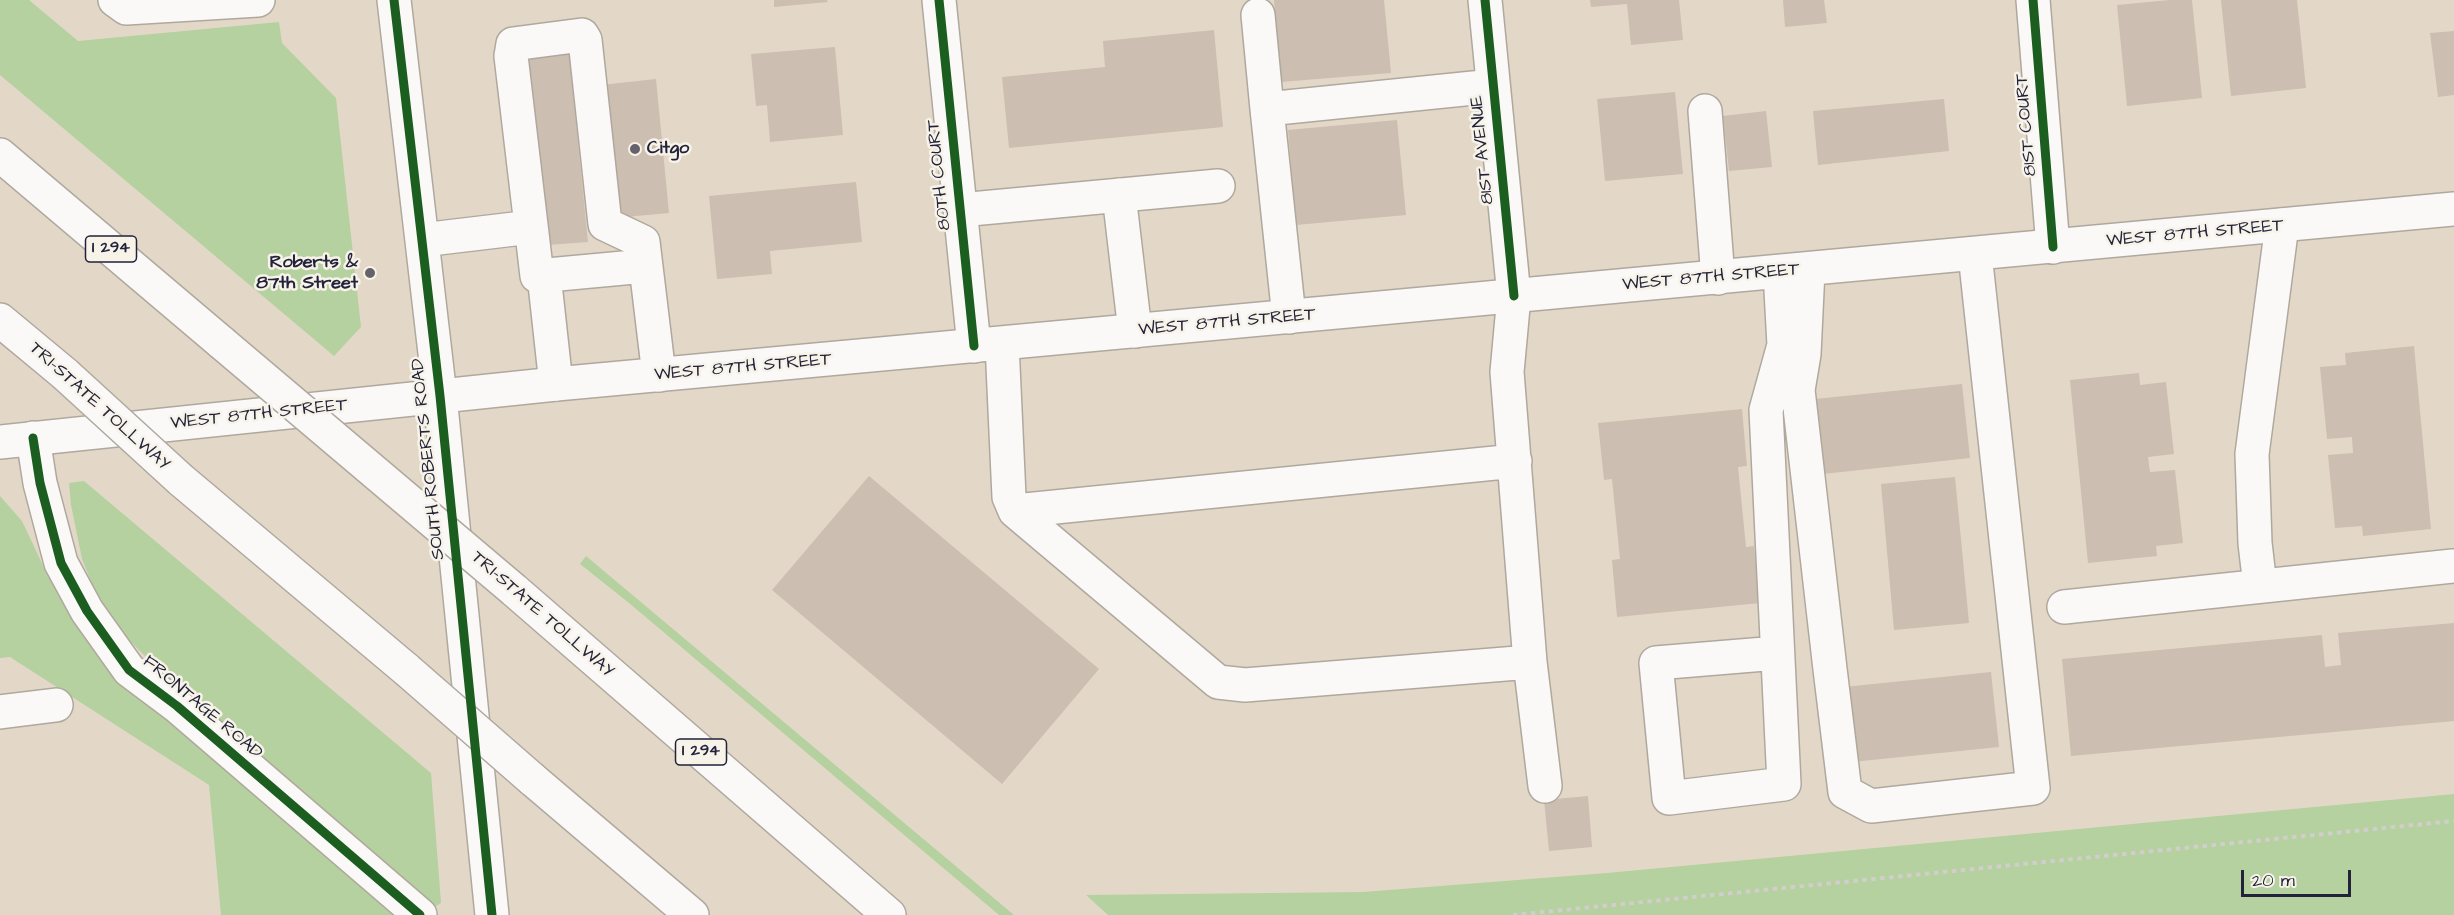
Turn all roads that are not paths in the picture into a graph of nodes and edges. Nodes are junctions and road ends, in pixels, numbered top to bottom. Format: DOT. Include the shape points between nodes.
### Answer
graph roads {
  1 [pos="115,0"];
  2 [pos="258,0"];
  3 [pos="394,0"];
  4 [pos="939,0"];
  5 [pos="1485,0"];
  6 [pos="2033,0"];
  7 [pos="1258,15"];
  8 [pos="1493,86"];
  9 [pos="1267,109"];
  10 [pos="1705,111"];
  11 [pos="0,155"];
  12 [pos="1218,186"];
  13 [pos="1119,195"];
  14 [pos="2454,209"];
  15 [pos="960,210"];
  16 [pos="2282,225"];
  17 [pos="531,227"];
  18 [pos="422,240"];
  19 [pos="2053,247"];
  20 [pos="1975,254"];
  21 [pos="645,266"];
  22 [pos="1794,271"];
  23 [pos="544,275"];
  24 [pos="1718,278"];
  25 [pos="1514,296"];
  26 [pos="1289,317"];
  27 [pos="0,320"];
  28 [pos="1136,331"];
  29 [pos="988,345"];
  30 [pos="659,375"];
  31 [pos="556,384"];
  32 [pos="440,396"];
  33 [pos="33,438"];
  34 [pos="0,442"];
  35 [pos="1515,461"];
  36 [pos="1015,511"];
  37 [pos="2453,566"];
  38 [pos="2260,586"];
  39 [pos="2064,607"];
  40 [pos="1777,653"];
  41 [pos="1530,662"];
  42 [pos="56,705"];
  43 [pos="0,712"];
  44 [pos="1545,786"];
  45 [pos="420,915"];
  46 [pos="492,915"];
  47 [pos="692,915"];
  48 [pos="889,915"];
  1 -- 2 [label="main road" via="126,8"];
  3 -- 18 [label="main road, SOUTH ROBERTS ROAD"];
  4 -- 15 [label="main road, 80TH COURT"];
  5 -- 8 [label="main road, 81ST AVENUE"];
  6 -- 19 [label="main road, 81ST COURT"];
  7 -- 9 [label="main road"];
  8 -- 9 [label="main road"];
  8 -- 25 [label="main road, 81ST AVENUE"];
  9 -- 26 [label="main road"];
  10 -- 24 [label="main road"];
  11 -- 48 [label="main road, TRI-STATE TOLLWAY / I 294, bridge" via="514,590"];
  12 -- 13 [label="main road"];
  13 -- 15 [label="main road"];
  13 -- 28 [label="main road"];
  14 -- 16 [label="main road, WEST 87TH STREET"];
  15 -- 29 [label="main road, 80TH COURT"];
  16 -- 19 [label="main road, WEST 87TH STREET"];
  16 -- 38 [label="main road" via="2252,454"];
  17 -- 18 [label="main road"];
  17 -- 21 [label="main road" via="511,56 513,44 582,35 605,224 643,242"];
  17 -- 23 [label="main road" via="537,276"];
  18 -- 32 [label="main road, SOUTH ROBERTS ROAD"];
  19 -- 20 [label="main road, WEST 87TH STREET"];
  20 -- 22 [label="main road, WEST 87TH STREET"];
  20 -- 22 [label="main road" via="2033,788 1872,806 1845,792 1798,390 1804,354"];
  21 -- 23 [label="main road"];
  21 -- 30 [label="main road"];
  22 -- 24 [label="main road, WEST 87TH STREET"];
  22 -- 40 [label="main road" via="1784,345 1766,410"];
  23 -- 31 [label="main road"];
  24 -- 25 [label="main road, WEST 87TH STREET"];
  25 -- 26 [label="main road, WEST 87TH STREET"];
  25 -- 35 [label="main road, 81ST AVENUE" via="1507,372"];
  26 -- 28 [label="main road, WEST 87TH STREET"];
  27 -- 47 [label="main road, TRI-STATE TOLLWAY, bridge" via="181,480"];
  28 -- 29 [label="main road, WEST 87TH STREET"];
  29 -- 30 [label="main road, WEST 87TH STREET"];
  29 -- 36 [label="main road, 80TH COURT" via="1009,497"];
  30 -- 31 [label="main road, WEST 87TH STREET"];
  31 -- 32 [label="main road, WEST 87TH STREET"];
  32 -- 33 [label="main road, WEST 87TH STREET"];
  32 -- 46 [label="main road, SOUTH ROBERTS ROAD"];
  33 -- 34 [label="main road, WEST 87TH STREET"];
  33 -- 45 [label="main road, FRONTAGE ROAD" via="40,483 61,563 87,611 129,670 177,706"];
  35 -- 36 [label="main road"];
  35 -- 41 [label="main road, 81ST AVENUE"];
  36 -- 41 [label="main road" via="1218,682 1245,685"];
  37 -- 38 [label="main road"];
  38 -- 39 [label="main road"];
  40 -- 40 [label="main road" via="1784,784 1669,798 1656,663"];
  41 -- 44 [label="main road, 81ST AVENUE"];
  42 -- 43 [label="main road"];
}
